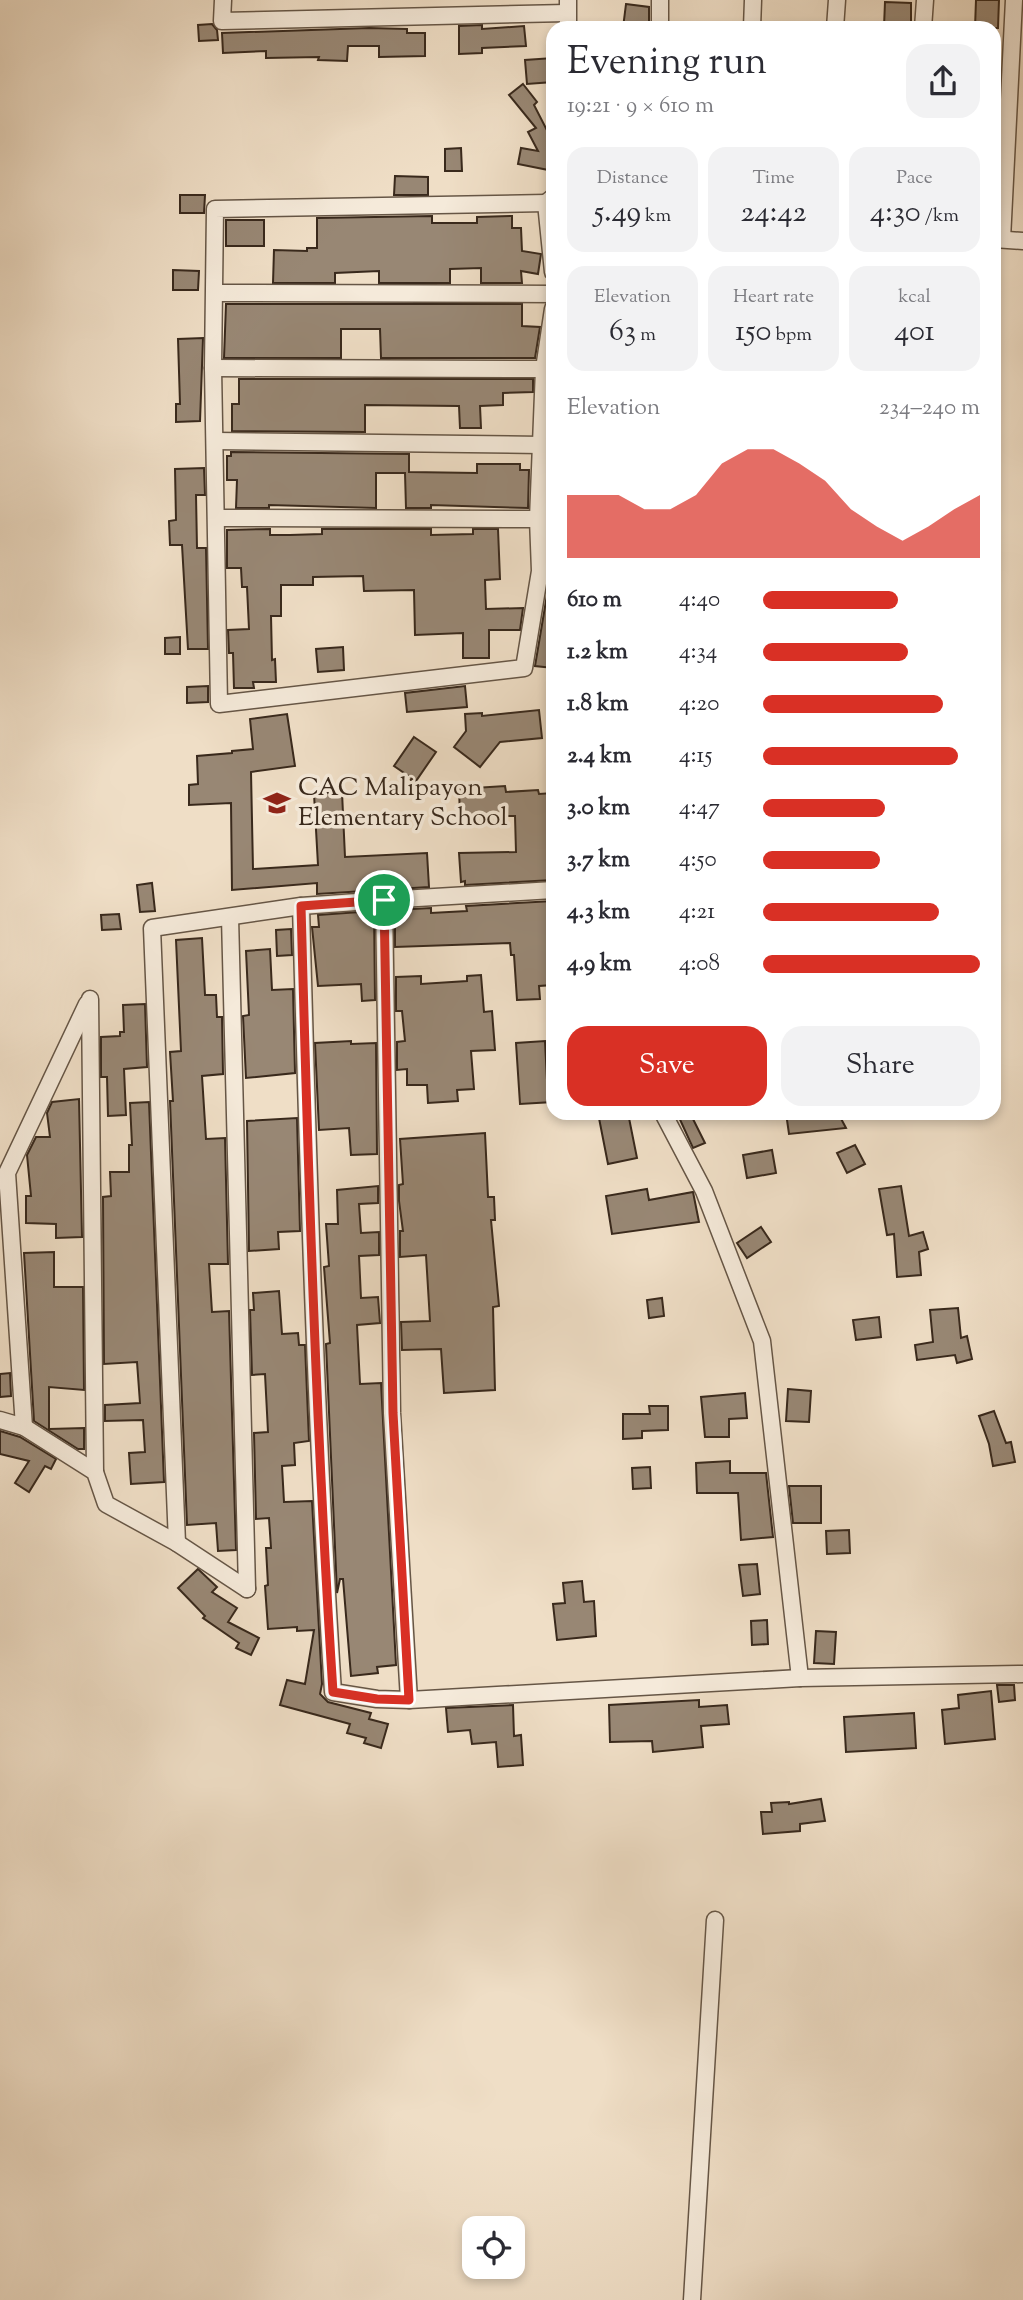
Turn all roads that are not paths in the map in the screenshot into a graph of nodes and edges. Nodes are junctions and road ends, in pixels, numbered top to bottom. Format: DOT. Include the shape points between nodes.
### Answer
graph roads {
  1 [pos="223,0"];
  2 [pos="660,0"];
  3 [pos="753,0"];
  4 [pos="837,0"];
  5 [pos="925,0"];
  6 [pos="1014,0"];
  7 [pos="568,14"];
  8 [pos="660,21"];
  9 [pos="752,21"];
  10 [pos="836,21"];
  11 [pos="924,21"];
  12 [pos="1001,194"];
  13 [pos="546,200"];
  14 [pos="1001,239"];
  15 [pos="1023,241"];
  16 [pos="216,293"];
  17 [pos="546,294"];
  18 [pos="546,356"];
  19 [pos="213,368"];
  20 [pos="544,369"];
  21 [pos="215,441"];
  22 [pos="541,445"];
  23 [pos="217,518"];
  24 [pos="538,519"];
  25 [pos="546,890"];
  26 [pos="384,900"];
  27 [pos="301,906"];
  28 [pos="230,916"];
  29 [pos="667,1120"];
  30 [pos="0,1420"];
  31 [pos="24,1427"];
  32 [pos="96,1472"];
  33 [pos="177,1543"];
  34 [pos="1023,1674"];
  35 [pos="800,1678"];
  36 [pos="409,1700"];
  37 [pos="715,1920"];
  38 [pos="692,2300"];
  1 -- 7 [label="street" via="222,20"];
  2 -- 8 [label="street"];
  3 -- 9 [label="street"];
  4 -- 10 [label="street"];
  5 -- 11 [label="street"];
  6 -- 12 [label="street"];
  13 -- 16 [label="street" via="215,209"];
  14 -- 15 [label="street"];
  16 -- 17 [label="street"];
  16 -- 19 [label="street"];
  18 -- 20 [label="street"];
  19 -- 20 [label="street"];
  19 -- 21 [label="street"];
  20 -- 22 [label="street"];
  21 -- 22 [label="street"];
  21 -- 23 [label="street"];
  22 -- 24 [label="street"];
  23 -- 24 [label="street"];
  23 -- 24 [label="street" via="219,704 524,668 540,571"];
  25 -- 26 [label="street"];
  26 -- 27 [label="street"];
  26 -- 36 [label="street" via="393,1413"];
  27 -- 28 [label="street"];
  27 -- 36 [label="street" via="311,1286 333,1692"];
  28 -- 33 [label="street" via="152,928"];
  28 -- 33 [label="street" via="247,1589"];
  29 -- 35 [label="street" via="704,1191 762,1341"];
  30 -- 31 [label="street"];
  31 -- 32 [label="street"];
  31 -- 32 [label="street" via="7,1173 90,999"];
  32 -- 33 [label="street" via="106,1504"];
  34 -- 35 [label="street"];
  35 -- 36 [label="street"];
  37 -- 38 [label="street"];
}
